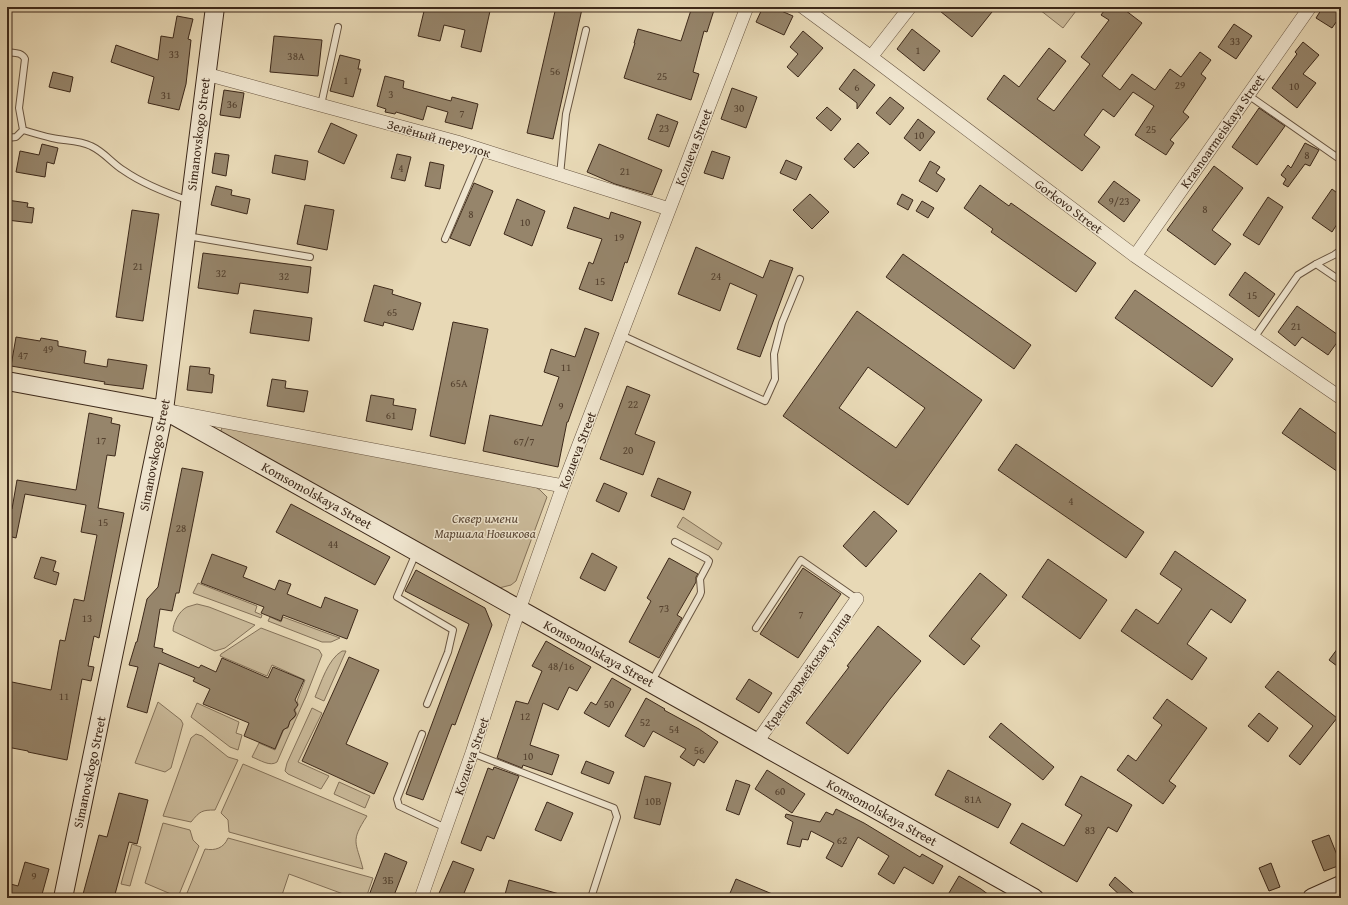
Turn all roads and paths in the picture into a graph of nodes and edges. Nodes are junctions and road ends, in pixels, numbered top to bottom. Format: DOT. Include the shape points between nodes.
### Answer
graph roads {
  1 [pos="215,7"];
  2 [pos="746,7"];
  3 [pos="803,7"];
  4 [pos="1310,7"];
  5 [pos="908,8"];
  6 [pos="338,27"];
  7 [pos="586,30"];
  8 [pos="7,52"];
  9 [pos="871,57"];
  10 [pos="206,74"];
  11 [pos="1248,95"];
  12 [pos="321,105"];
  13 [pos="23,130"];
  14 [pos="7,138"];
  15 [pos="483,150"];
  16 [pos="1341,160"];
  17 [pos="560,175"];
  18 [pos="190,201"];
  19 [pos="669,210"];
  20 [pos="185,236"];
  21 [pos="445,239"];
  22 [pos="1341,250"];
  23 [pos="1135,256"];
  24 [pos="310,257"];
  25 [pos="1316,264"];
  26 [pos="800,279"];
  27 [pos="1341,282"];
  28 [pos="621,335"];
  29 [pos="1254,338"];
  30 [pos="7,381"];
  31 [pos="1341,398"];
  32 [pos="164,410"];
  33 [pos="563,486"];
  34 [pos="675,542"];
  35 [pos="417,551"];
  36 [pos="857,599"];
  37 [pos="520,609"];
  38 [pos="756,628"];
  39 [pos="651,683"];
  40 [pos="427,704"];
  41 [pos="422,734"];
  42 [pos="757,742"];
  43 [pos="472,753"];
  44 [pos="446,828"];
  45 [pos="1341,885"];
  46 [pos="63,898"];
  47 [pos="421,898"];
  48 [pos="591,898"];
  49 [pos="1034,898"];
  50 [pos="1312,898"];
  1 -- 10 [label="street, Simanovskogo Street"];
  2 -- 19 [label="street, Kozueva Street"];
  3 -- 9 [label="street, Gorkovo Street"];
  4 -- 11 [label="street, Krasnoarmeiskaya Street"];
  5 -- 9 [label="street"];
  6 -- 12 [label="lane"];
  7 -- 17 [label="lane" via="566,114"];
  8 -- 13 [label="lane" via="20,54 25,59 19,108"];
  9 -- 23 [label="street, Gorkovo Street"];
  10 -- 12 [label="street, Зелёный переулок"];
  10 -- 18 [label="street, Simanovskogo Street"];
  11 -- 16 [label="lane"];
  11 -- 23 [label="street, Krasnoarmeiskaya Street"];
  12 -- 15 [label="street, Зелёный переулок"];
  13 -- 14 [label="lane" via="16,137"];
  13 -- 18 [label="lane" via="91,146 142,182"];
  15 -- 17 [label="street, Зелёный переулок"];
  15 -- 21 [label="lane"];
  17 -- 19 [label="street, Зелёный переулок"];
  18 -- 20 [label="street, Simanovskogo Street"];
  19 -- 28 [label="street, Kozueva Street"];
  20 -- 24 [label="lane"];
  20 -- 32 [label="street, Simanovskogo Street"];
  22 -- 25 [label="lane"];
  23 -- 29 [label="street, Gorkovo Street"];
  25 -- 27 [label="lane"];
  25 -- 29 [label="lane" via="1298,275"];
  26 -- 28 [label="lane" via="782,323 774,354 775,379 765,401"];
  28 -- 33 [label="street, Kozueva Street"];
  29 -- 31 [label="street, Gorkovo Street"];
  30 -- 32 [label="street, Komsomolskaya Street"];
  32 -- 33 [label="street, Komsomolskaya Street"];
  32 -- 35 [label="street, Komsomolskaya Street"];
  32 -- 46 [label="street, Simanovskogo Street"];
  33 -- 37 [label="street, Kozueva Street"];
  34 -- 39 [label="lane" via="707,559 708,564 700,580 701,592"];
  35 -- 37 [label="street, Komsomolskaya Street"];
  35 -- 40 [label="lane" via="397,597 452,630 448,652"];
  36 -- 38 [label="lane" via="801,560"];
  36 -- 42 [label="street, Красноармейская улица"];
  37 -- 39 [label="street, Komsomolskaya Street"];
  37 -- 43 [label="street, Kozueva Street"];
  39 -- 42 [label="street, Komsomolskaya Street"];
  41 -- 44 [label="lane" via="397,799 399,806"];
  42 -- 49 [label="street, Komsomolskaya Street"];
  43 -- 44 [label="street, Kozueva Street"];
  43 -- 48 [label="lane" via="614,808 617,816"];
  44 -- 47 [label="street, Kozueva Street"];
  45 -- 50 [label="street"];
}
